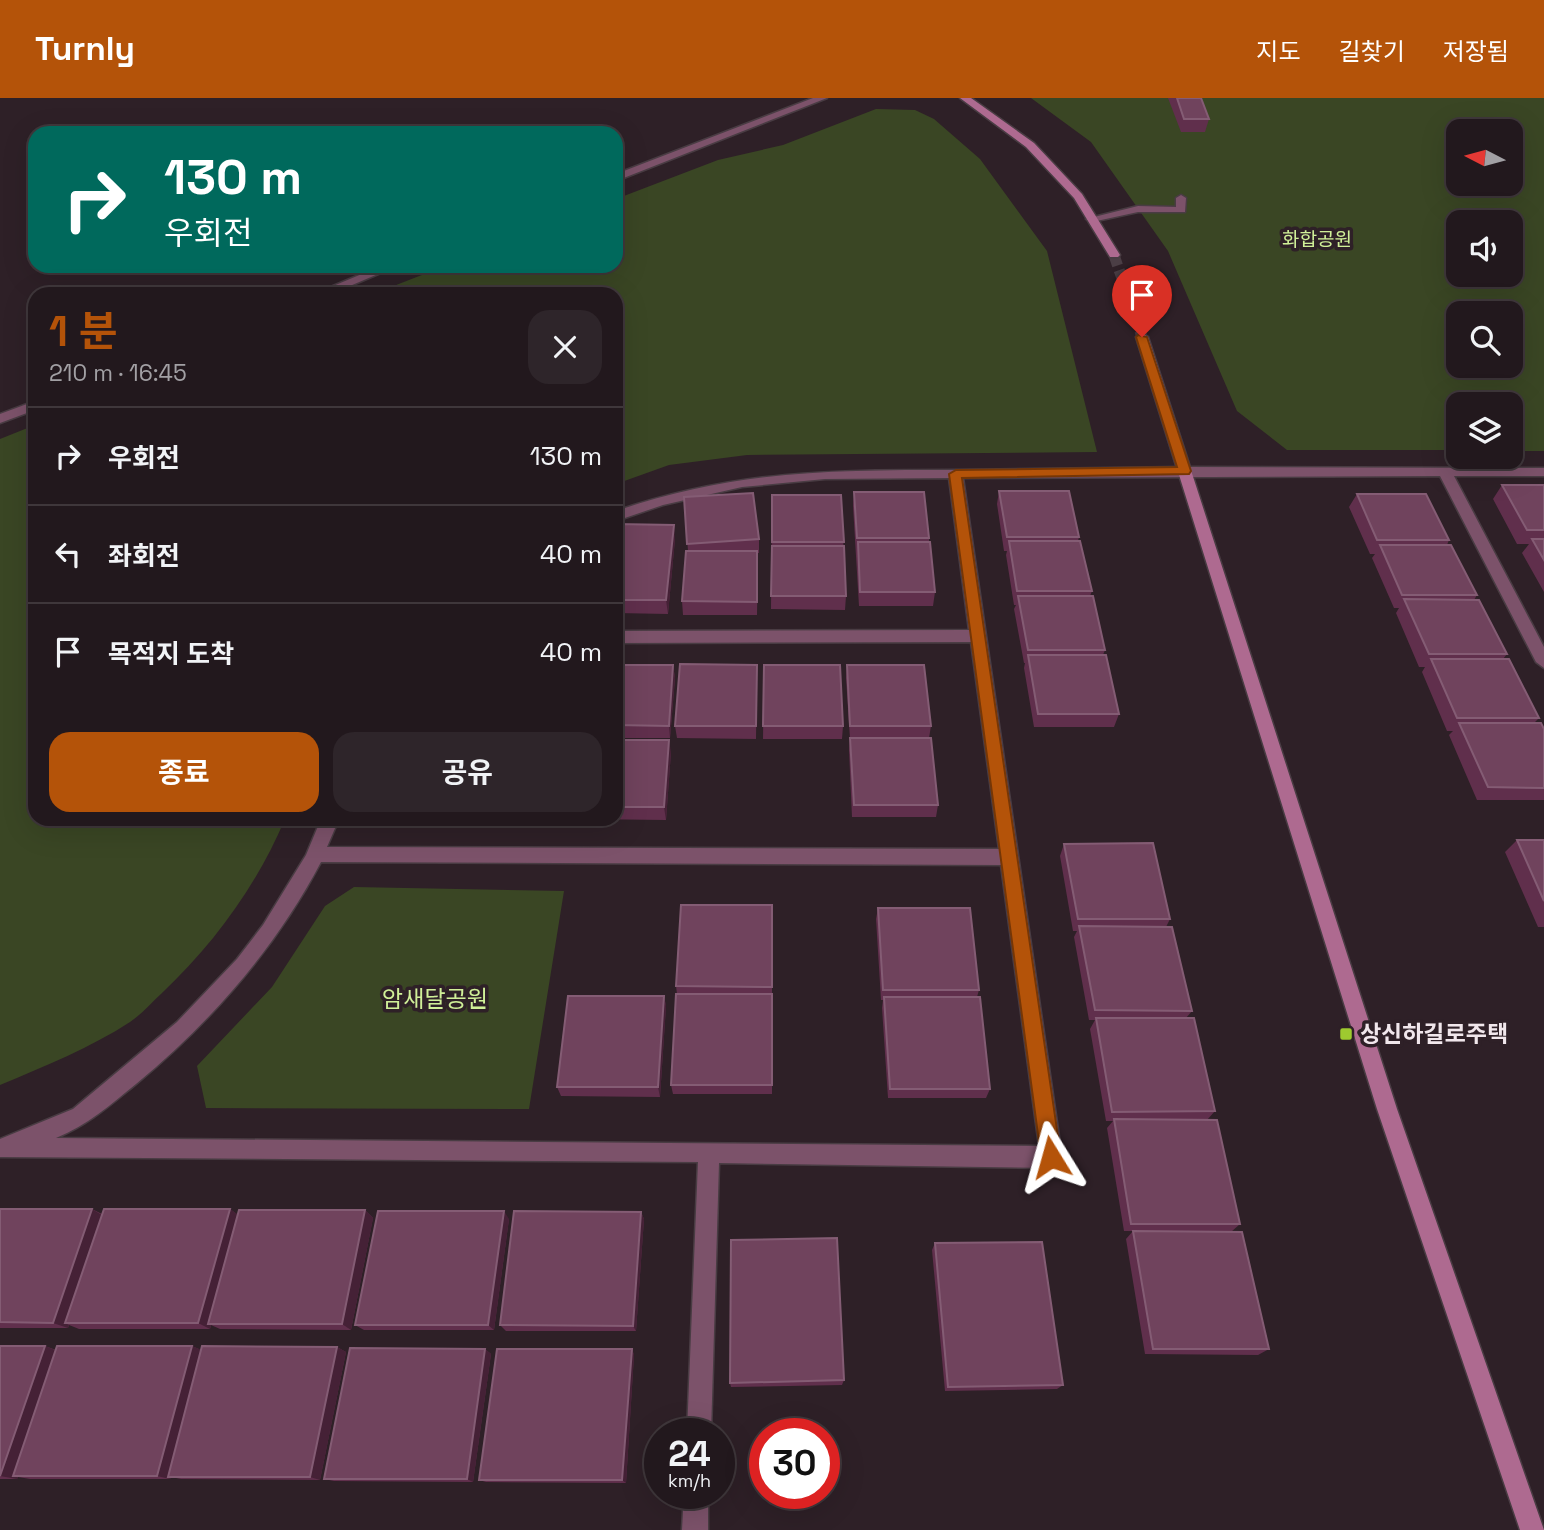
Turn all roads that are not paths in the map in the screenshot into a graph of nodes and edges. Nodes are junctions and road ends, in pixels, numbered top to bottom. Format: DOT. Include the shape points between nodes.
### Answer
graph roads {
  1 [pos="822,98"];
  2 [pos="965,98"];
  3 [pos="623,175"];
  4 [pos="1181,198"];
  5 [pos="1092,219"];
  6 [pos="1114,255"];
  7 [pos="373,273"];
  8 [pos="338,287"];
  9 [pos="1142,337"];
  10 [pos="28,408"];
  11 [pos="0,419"];
  12 [pos="1185,471"];
  13 [pos="1445,472"];
  14 [pos="1544,472"];
  15 [pos="956,474"];
  16 [pos="623,513"];
  17 [pos="1536,631"];
  18 [pos="978,636"];
  19 [pos="623,637"];
  20 [pos="1544,662"];
  21 [pos="327,826"];
  22 [pos="317,855"];
  23 [pos="1008,857"];
  24 [pos="2,1148"];
  25 [pos="709,1152"];
  26 [pos="700,1418"];
  27 [pos="696,1509"];
  28 [pos="695,1530"];
  29 [pos="1533,1530"];
  1 -- 3 [label="street"];
  2 -- 5 [label="street" via="1030,145 1078,196"];
  4 -- 5 [label="street" via="1181,210 1138,209"];
  5 -- 6 [label="street"];
  7 -- 8 [label="street"];
  9 -- 12 [label="street"];
  10 -- 11 [label="street"];
  12 -- 13 [label="street"];
  12 -- 15 [label="street"];
  12 -- 29 [label="street" via="1387,1109"];
  13 -- 14 [label="street"];
  13 -- 17 [label="street"];
  15 -- 16 [label="street" via="835,473 765,479 713,486"];
  15 -- 18 [label="street"];
  17 -- 20 [label="street"];
  18 -- 19 [label="street"];
  18 -- 23 [label="street"];
  21 -- 22 [label="street"];
  22 -- 23 [label="street"];
  22 -- 24 [label="street" via="222,993 161,1050 75,1119"];
  23 -- 25 [label="street" via="1051,1157"];
  24 -- 25 [label="street"];
  25 -- 26 [label="street"];
  27 -- 28 [label="street"];
}
